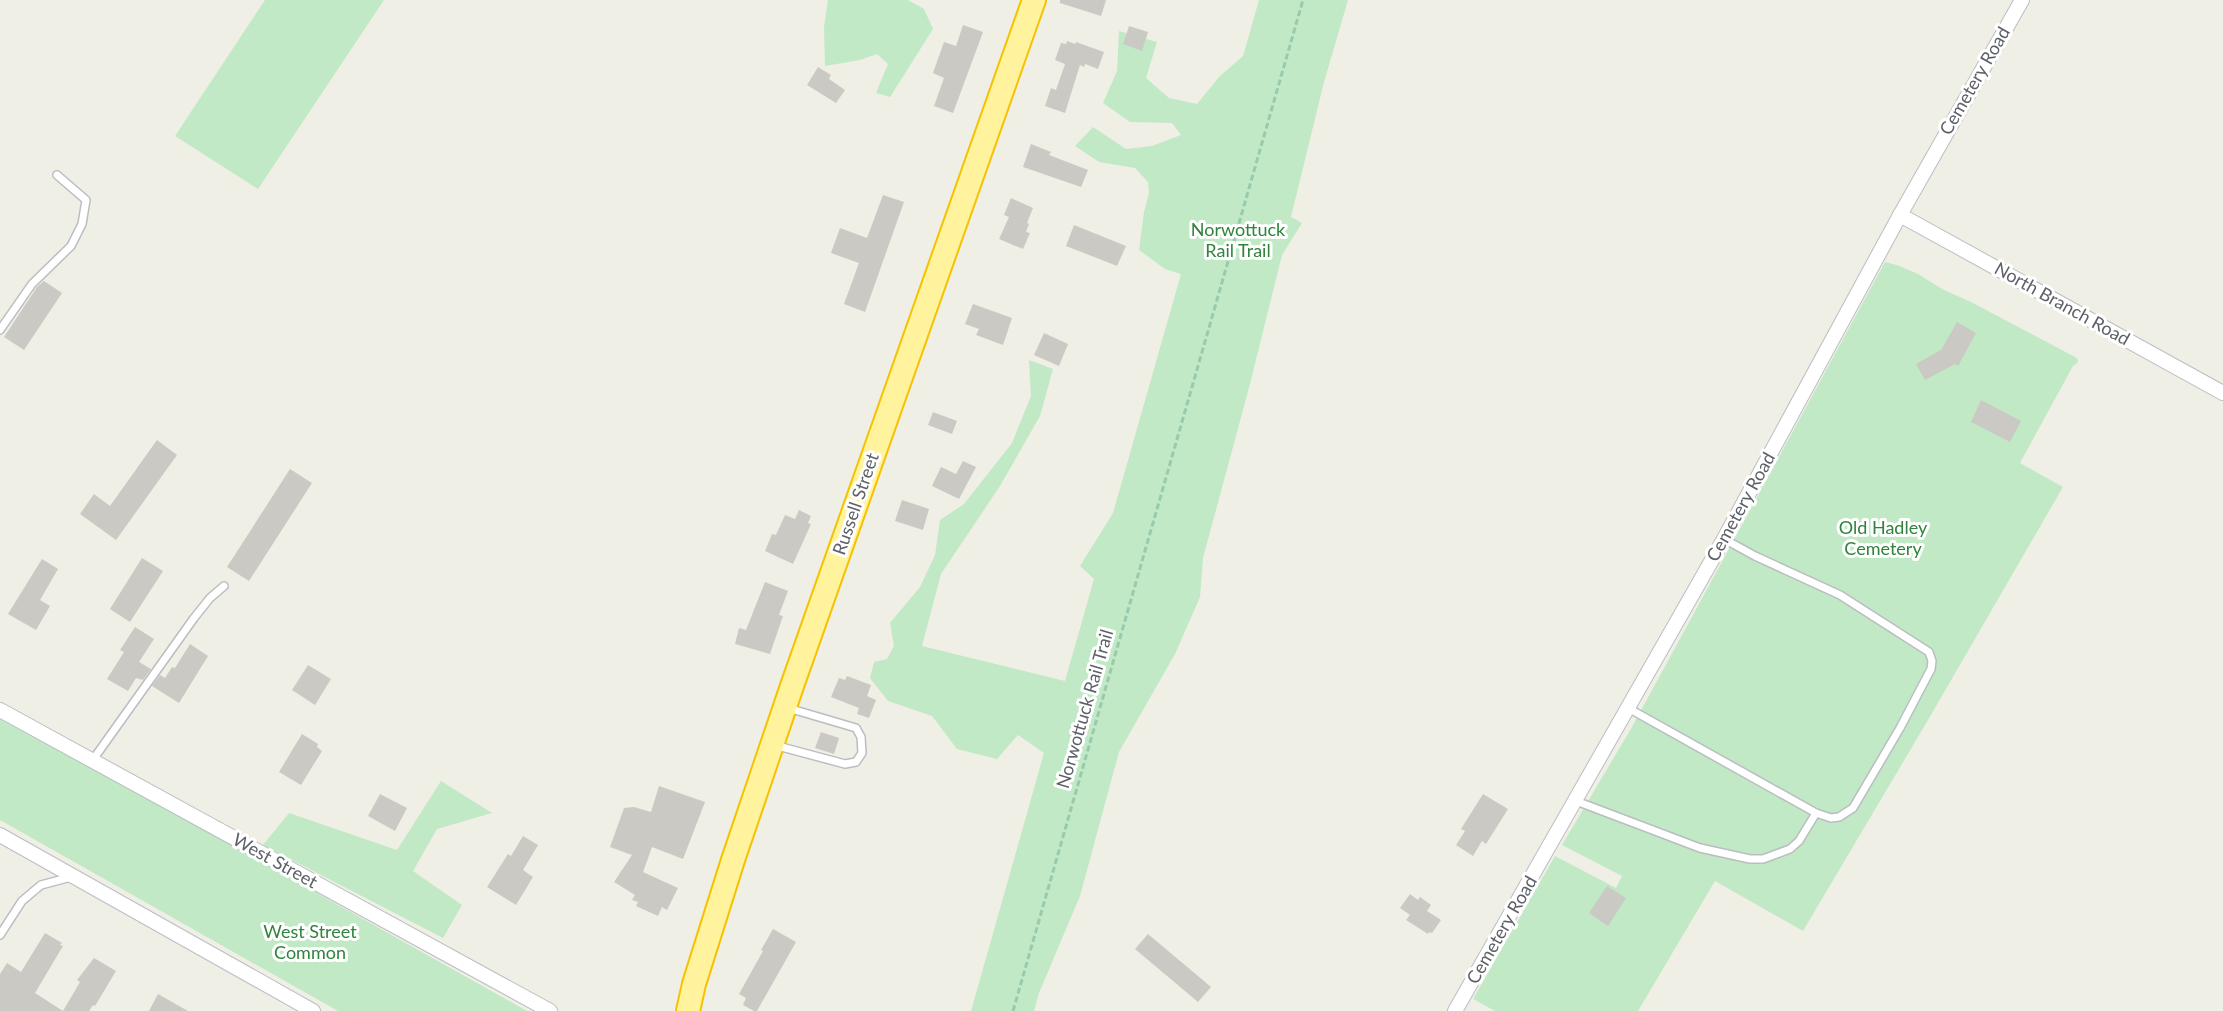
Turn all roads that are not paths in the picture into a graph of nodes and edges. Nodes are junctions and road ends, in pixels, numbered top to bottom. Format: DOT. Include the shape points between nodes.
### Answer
graph roads {
  1 [pos="1034,0"];
  2 [pos="2022,0"];
  3 [pos="57,175"];
  4 [pos="1900,214"];
  5 [pos="0,330"];
  6 [pos="2223,393"];
  7 [pos="1724,539"];
  8 [pos="224,586"];
  9 [pos="785,707"];
  10 [pos="1628,708"];
  11 [pos="0,710"];
  12 [pos="773,745"];
  13 [pos="92,761"];
  14 [pos="1576,801"];
  15 [pos="1816,813"];
  16 [pos="0,835"];
  17 [pos="73,876"];
  18 [pos="0,935"];
  19 [pos="313,1011"];
  20 [pos="550,1011"];
  21 [pos="688,1011"];
  22 [pos="1455,1011"];
  1 -- 9 [label="highway, Russell Street"];
  2 -- 4 [label="street, Cemetery Road"];
  3 -- 5 [label="lane" via="86,200 82,224 71,246 32,284"];
  4 -- 6 [label="street, North Branch Road"];
  4 -- 7 [label="street, Cemetery Road"];
  7 -- 10 [label="street, Cemetery Road"];
  7 -- 15 [label="lane" via="1840,595 1929,652 1932,661 1927,679 1853,808 1839,817"];
  8 -- 13 [label="lane" via="194,618"];
  9 -- 12 [label="highway, Russell Street"];
  9 -- 12 [label="lane" via="856,728 862,753 856,762 845,764"];
  10 -- 14 [label="street, Cemetery Road"];
  10 -- 15 [label="lane"];
  11 -- 13 [label="street, West Street"];
  12 -- 21 [label="highway, Russell Street"];
  13 -- 20 [label="street, West Street"];
  14 -- 15 [label="lane" via="1700,848 1750,859 1763,859 1790,849"];
  14 -- 22 [label="street, Cemetery Road"];
  16 -- 17 [label="street"];
  17 -- 18 [label="lane" via="41,885 22,901"];
  17 -- 19 [label="street"];
}
